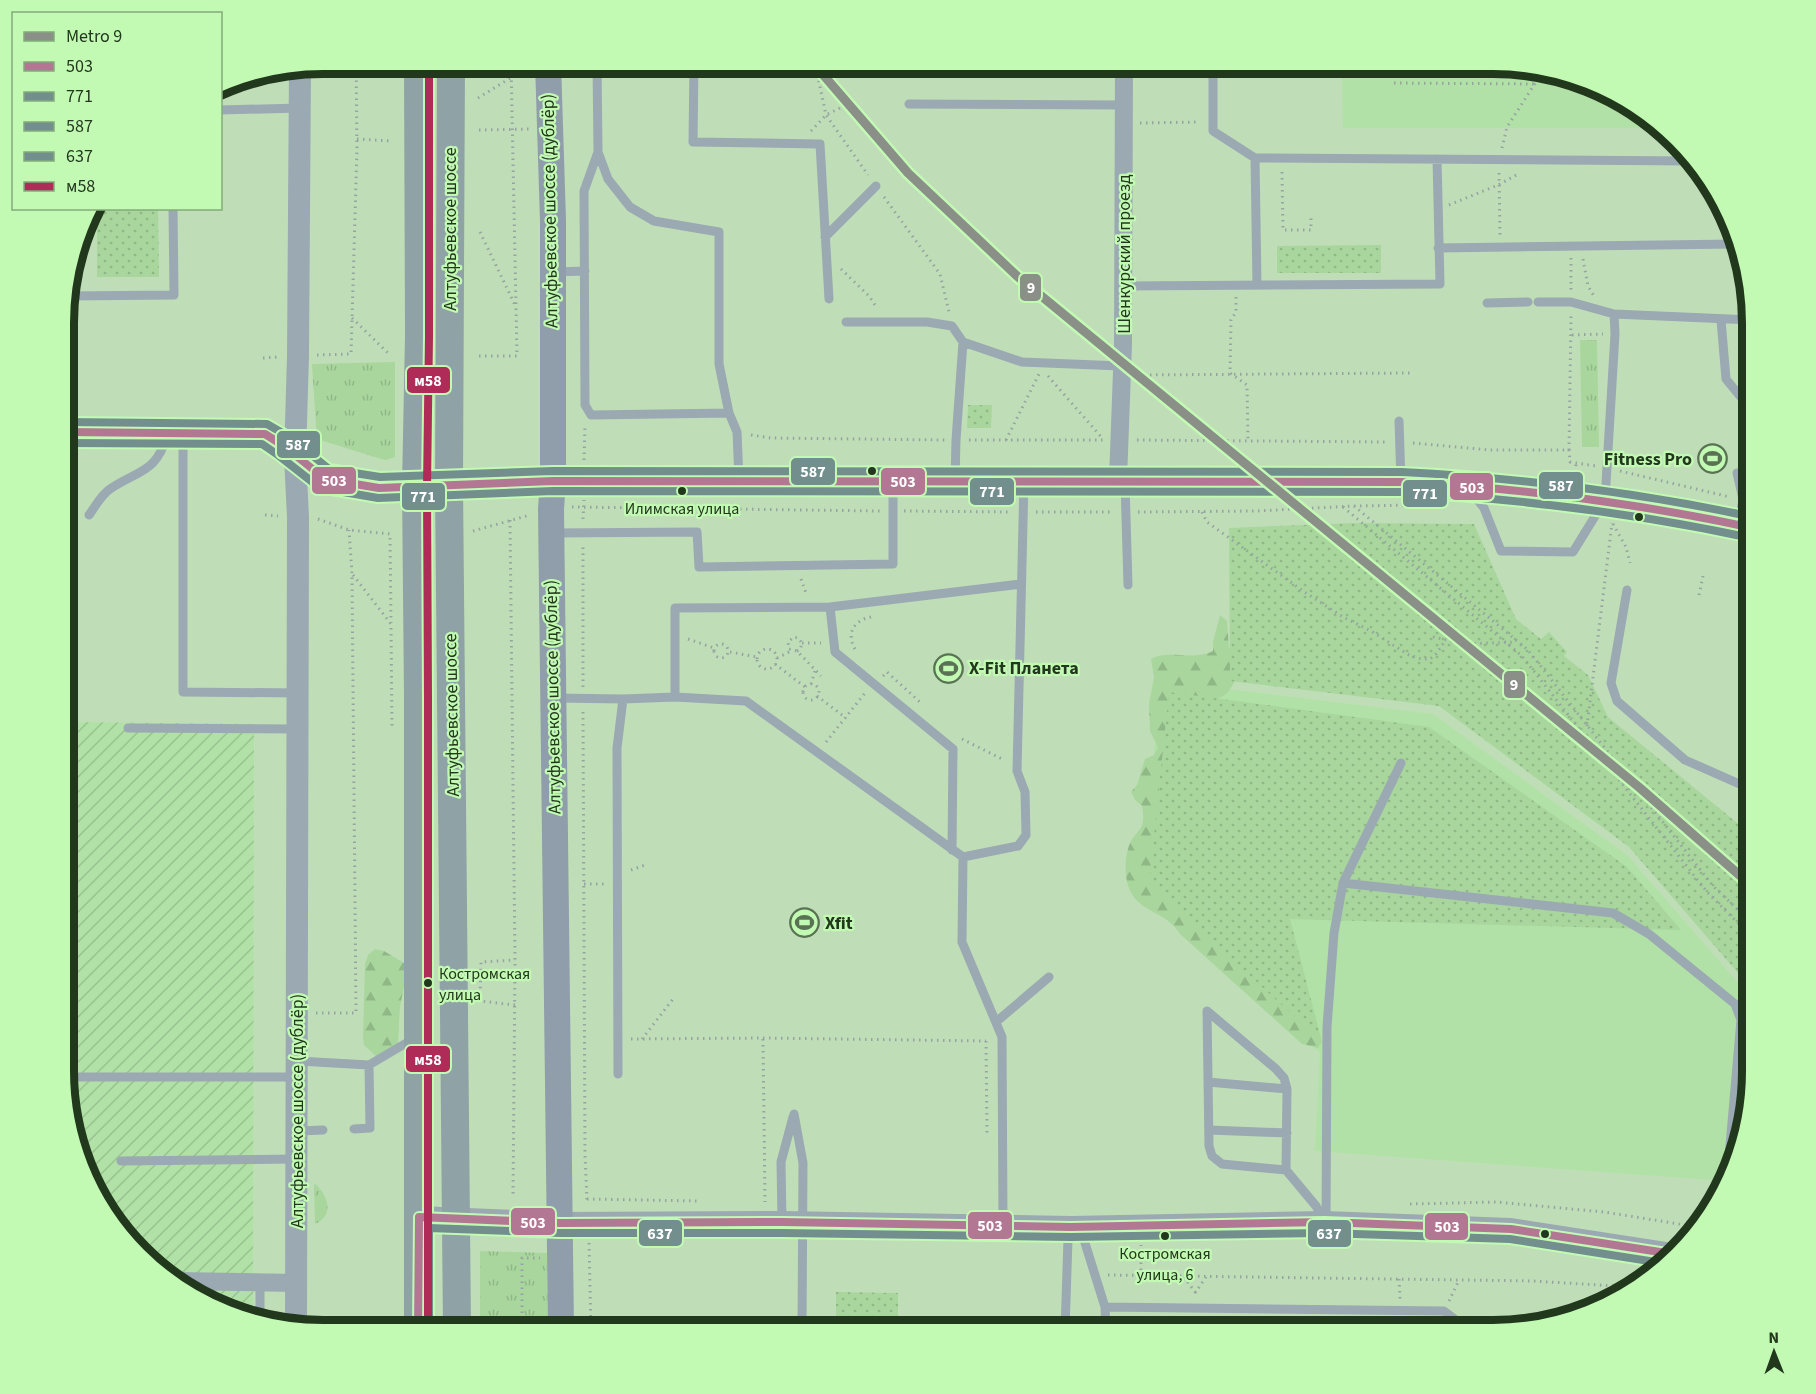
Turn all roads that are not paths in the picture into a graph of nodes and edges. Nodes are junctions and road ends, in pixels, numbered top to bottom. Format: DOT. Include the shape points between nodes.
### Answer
graph roads {
  1 [pos="308,74"];
  2 [pos="405,74"];
  3 [pos="451,74"];
  4 [pos="548,74"];
  5 [pos="597,74"];
  6 [pos="694,74"];
  7 [pos="1124,74"];
  8 [pos="1212,74"];
  9 [pos="909,104"];
  10 [pos="1124,105"];
  11 [pos="300,108"];
  12 [pos="222,110"];
  13 [pos="598,152"];
  14 [pos="1255,158"];
  15 [pos="1437,159"];
  16 [pos="1683,160"];
  17 [pos="876,186"];
  18 [pos="173,210"];
  19 [pos="825,237"];
  20 [pos="1729,244"];
  21 [pos="1438,248"];
  22 [pos="585,271"];
  23 [pos="553,272"];
  24 [pos="1257,284"];
  25 [pos="1123,286"];
  26 [pos="75,296"];
  27 [pos="829,299"];
  28 [pos="1487,303"];
  29 [pos="1614,314"];
  30 [pos="1721,320"];
  31 [pos="1742,320"];
  32 [pos="846,322"];
  33 [pos="963,342"];
  34 [pos="1718,367"];
  35 [pos="1126,371"];
  36 [pos="1726,380"];
  37 [pos="1742,399"];
  38 [pos="296,411"];
  39 [pos="729,413"];
  40 [pos="1398,421"];
  41 [pos="74,432"];
  42 [pos="175,433"];
  43 [pos="265,434"];
  44 [pos="295,457"];
  45 [pos="1737,473"];
  46 [pos="739,480"];
  47 [pos="893,480"];
  48 [pos="1024,480"];
  49 [pos="1122,480"];
  50 [pos="553,481"];
  51 [pos="955,481"];
  52 [pos="1401,482"];
  53 [pos="1465,484"];
  54 [pos="449,485"];
  55 [pos="416,487"];
  56 [pos="1742,495"];
  57 [pos="1605,500"];
  58 [pos="88,515"];
  59 [pos="551,521"];
  60 [pos="1742,526"];
  61 [pos="1020,584"];
  62 [pos="1128,585"];
  63 [pos="1627,590"];
  64 [pos="830,607"];
  65 [pos="298,693"];
  66 [pos="675,697"];
  67 [pos="553,698"];
  68 [pos="623,699"];
  69 [pos="128,728"];
  70 [pos="298,729"];
  71 [pos="1401,763"];
  72 [pos="1742,785"];
  73 [pos="952,850"];
  74 [pos="963,857"];
  75 [pos="1343,883"];
  76 [pos="1049,977"];
  77 [pos="996,1022"];
  78 [pos="418,1036"];
  79 [pos="369,1065"];
  80 [pos="298,1069"];
  81 [pos="618,1074"];
  82 [pos="74,1077"];
  83 [pos="1208,1082"];
  84 [pos="1287,1089"];
  85 [pos="354,1129"];
  86 [pos="324,1130"];
  87 [pos="1209,1130"];
  88 [pos="298,1131"];
  89 [pos="1287,1133"];
  90 [pos="1730,1149"];
  91 [pos="297,1159"];
  92 [pos="121,1161"];
  93 [pos="1286,1170"];
  94 [pos="419,1217"];
  95 [pos="457,1219"];
  96 [pos="792,1222"];
  97 [pos="1325,1222"];
  98 [pos="560,1223"];
  99 [pos="1003,1226"];
  100 [pos="1075,1227"];
  101 [pos="1659,1259"];
  102 [pos="189,1281"];
  103 [pos="260,1282"];
  104 [pos="297,1283"];
  105 [pos="1105,1307"];
  106 [pos="260,1312"];
  107 [pos="296,1319"];
  108 [pos="418,1320"];
  109 [pos="457,1320"];
  110 [pos="561,1320"];
  111 [pos="801,1320"];
  112 [pos="1065,1320"];
  113 [pos="1106,1320"];
  114 [pos="1456,1320"];
  1 -- 11 [label="street, Алтуфьевское шоссе (дублёр)"];
  2 -- 55 [label="main road, Алтуфьевское шоссе" via="419,336"];
  3 -- 54 [label="main road, Алтуфьевское шоссе"];
  4 -- 23 [label="main road, Алтуфьевское шоссе (дублёр)"];
  5 -- 13 [label="lane"];
  6 -- 19 [label="lane" via="693,142 820,144"];
  7 -- 10 [label="street, Шенкурский проезд"];
  8 -- 14 [label="lane" via="1212,131"];
  9 -- 10 [label="lane"];
  10 -- 25 [label="street, Шенкурский проезд"];
  11 -- 12 [label="lane"];
  11 -- 38 [label="street, Алтуфьевское шоссе (дублёр)"];
  13 -- 22 [label="lane" via="584,191"];
  13 -- 39 [label="lane" via="608,179 630,207 654,221 719,232 719,364"];
  14 -- 15 [label="lane"];
  14 -- 24 [label="lane"];
  15 -- 16 [label="lane"];
  15 -- 21 [label="lane"];
  17 -- 19 [label="lane"];
  18 -- 26 [label="lane" via="174,295"];
  19 -- 27 [label="lane"];
  20 -- 21 [label="lane"];
  21 -- 24 [label="lane" via="1440,284"];
  22 -- 23 [label="lane"];
  22 -- 39 [label="lane" via="585,405 591,415"];
  23 -- 50 [label="main road, Алтуфьевское шоссе (дублёр)"];
  24 -- 25 [label="lane"];
  25 -- 35 [label="street, Шенкурский проезд"];
  28 -- 29 [label="lane" via="1571,302"];
  29 -- 30 [label="lane"];
  29 -- 57 [label="lane"];
  30 -- 31 [label="lane"];
  30 -- 36 [label="lane"];
  32 -- 33 [label="lane" via="927,322 952,326"];
  33 -- 35 [label="lane" via="1022,362"];
  33 -- 51 [label="lane"];
  34 -- 36 [label="lane"];
  35 -- 49 [label="street, Шенкурский проезд" via="1111,440"];
  36 -- 37 [label="lane"];
  38 -- 43 [label="street" via="283,428"];
  38 -- 44 [label="street, Алтуфьевское шоссе (дублёр)"];
  39 -- 46 [label="lane" via="737,432"];
  40 -- 52 [label="lane"];
  41 -- 42 [label="street"];
  42 -- 43 [label="street"];
  42 -- 58 [label="lane" via="146,471 108,490"];
  42 -- 65 [label="lane" via="183,692"];
  43 -- 44 [label="street"];
  44 -- 55 [label="street" via="325,480 379,488"];
  44 -- 65 [label="street, Алтуфьевское шоссе (дублёр)"];
  45 -- 56 [label="lane"];
  46 -- 47 [label="street"];
  46 -- 50 [label="street"];
  47 -- 51 [label="street"];
  47 -- 59 [label="lane" via="893,564 699,567 697,532 583,531"];
  48 -- 49 [label="street"];
  48 -- 51 [label="street"];
  48 -- 61 [label="lane"];
  49 -- 52 [label="street"];
  49 -- 62 [label="lane"];
  50 -- 54 [label="street"];
  50 -- 59 [label="main road, Алтуфьевское шоссе (дублёр)"];
  52 -- 53 [label="street"];
  53 -- 57 [label="street"];
  53 -- 57 [label="lane" via="1484,508 1501,551 1574,552"];
  54 -- 55 [label="street"];
  54 -- 95 [label="main road, Алтуфьевское шоссе"];
  55 -- 78 [label="main road, Алтуфьевское шоссе"];
  57 -- 60 [label="street"];
  59 -- 67 [label="main road, Алтуфьевское шоссе (дублёр)"];
  61 -- 64 [label="lane"];
  61 -- 74 [label="lane" via="1017,771 1025,792 1026,835 1018,846"];
  63 -- 72 [label="lane" via="1611,683 1617,701 1685,760"];
  64 -- 66 [label="lane" via="675,608"];
  64 -- 73 [label="lane" via="835,652 954,749"];
  65 -- 70 [label="street, Алтуфьевское шоссе (дублёр)"];
  66 -- 68 [label="lane"];
  66 -- 73 [label="lane" via="746,701"];
  67 -- 68 [label="lane"];
  67 -- 98 [label="main road, Алтуфьевское шоссе (дублёр)"];
  68 -- 81 [label="lane" via="616,748"];
  69 -- 70 [label="lane"];
  70 -- 80 [label="street, Алтуфьевское шоссе (дублёр)"];
  71 -- 75 [label="lane"];
  73 -- 74 [label="lane"];
  74 -- 77 [label="lane" via="962,942"];
  75 -- 90 [label="lane" via="1613,913 1649,934 1739,1012"];
  75 -- 97 [label="lane" via="1334,933 1328,1027"];
  76 -- 77 [label="lane"];
  77 -- 99 [label="lane" via="1002,1037"];
  78 -- 79 [label="lane"];
  78 -- 94 [label="main road, Алтуфьевское шоссе"];
  79 -- 80 [label="lane"];
  79 -- 85 [label="lane" via="370,1128"];
  80 -- 82 [label="lane"];
  80 -- 88 [label="street, Алтуфьевское шоссе (дублёр)"];
  83 -- 84 [label="lane"];
  83 -- 84 [label="lane" via="1207,1011 1276,1069"];
  83 -- 87 [label="lane"];
  84 -- 89 [label="lane"];
  86 -- 88 [label="lane"];
  87 -- 89 [label="lane"];
  87 -- 93 [label="lane" via="1212,1155 1222,1164"];
  88 -- 91 [label="street, Алтуфьевское шоссе (дублёр)"];
  89 -- 93 [label="lane"];
  91 -- 92 [label="lane"];
  91 -- 104 [label="street, Алтуфьевское шоссе (дублёр)"];
  93 -- 97 [label="lane"];
  94 -- 95 [label="street"];
  94 -- 108 [label="main road, Алтуфьевское шоссе"];
  95 -- 98 [label="street"];
  95 -- 109 [label="main road, Алтуфьевское шоссе"];
  96 -- 96 [label="lane" via="803,1163 794,1114 781,1162"];
  96 -- 98 [label="street"];
  96 -- 99 [label="street"];
  96 -- 111 [label="lane"];
  97 -- 100 [label="street"];
  97 -- 101 [label="street" via="1511,1229"];
  98 -- 110 [label="main road, Алтуфьевское шоссе (дублёр)"];
  99 -- 100 [label="street"];
  100 -- 105 [label="lane"];
  100 -- 112 [label="lane" via="1068,1239"];
  102 -- 103 [label="street"];
  103 -- 104 [label="street"];
  103 -- 106 [label="lane"];
  104 -- 107 [label="street, Алтуфьевское шоссе (дублёр)"];
  105 -- 113 [label="lane"];
  105 -- 114 [label="lane" via="1444,1311"];
}
